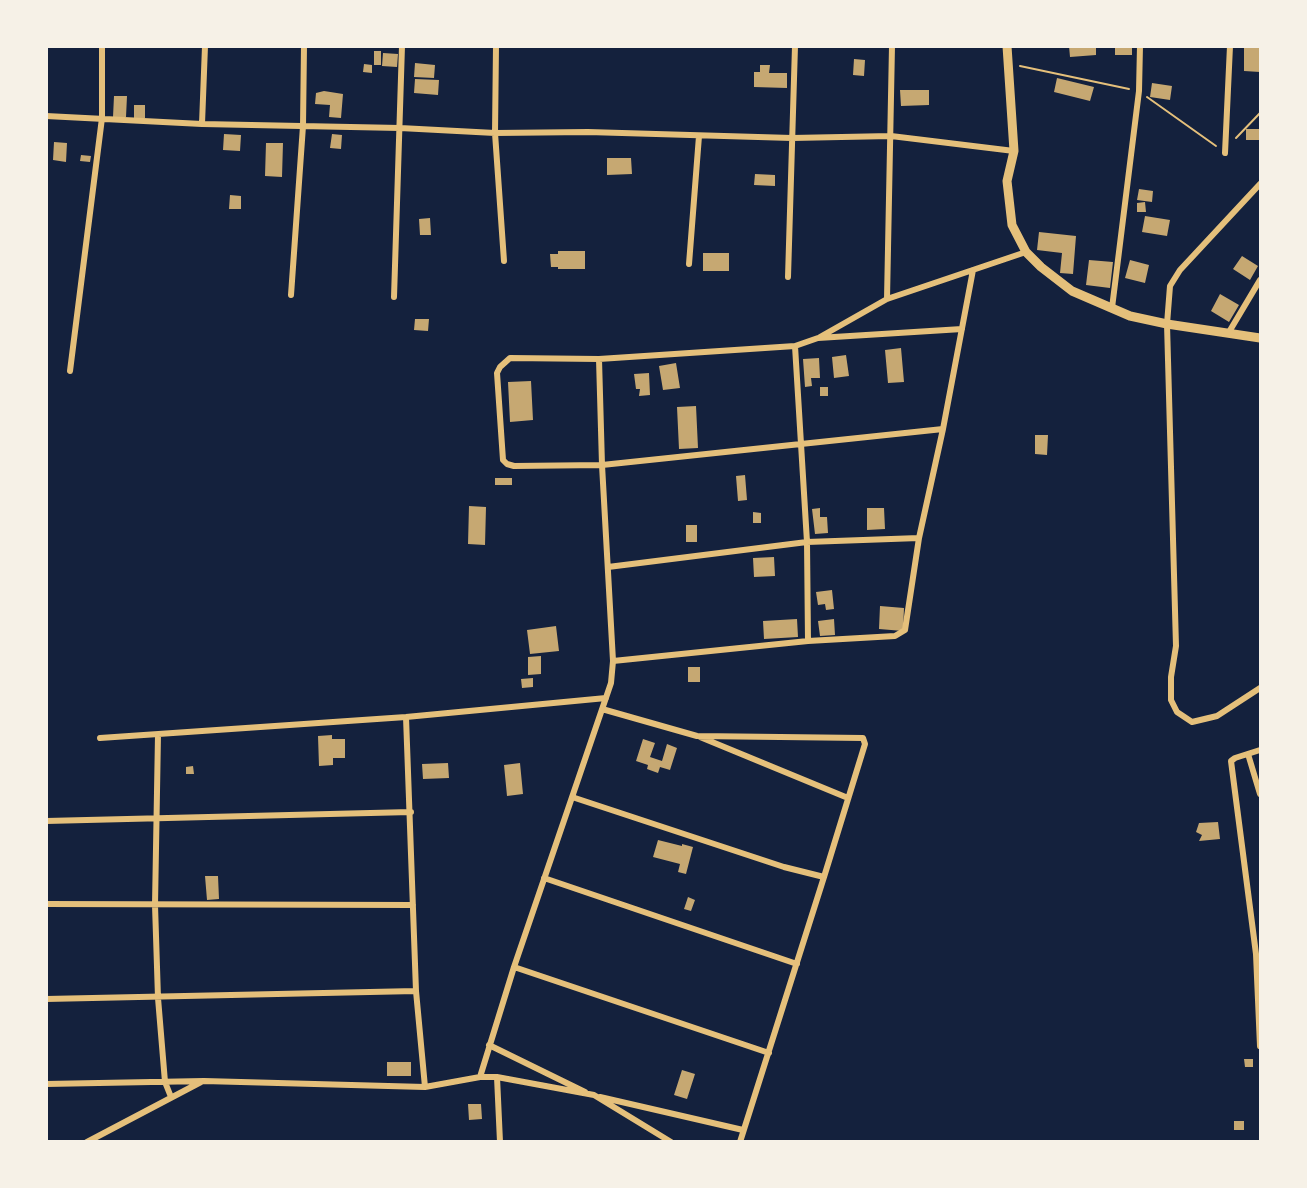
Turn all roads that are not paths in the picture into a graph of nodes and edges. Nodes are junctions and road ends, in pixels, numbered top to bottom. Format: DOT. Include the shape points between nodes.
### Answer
graph roads {
  1 [pos="102,46"];
  2 [pos="205,46"];
  3 [pos="304,46"];
  4 [pos="402,46"];
  5 [pos="496,46"];
  6 [pos="795,46"];
  7 [pos="892,46"];
  8 [pos="1007,46"];
  9 [pos="1140,46"];
  10 [pos="1230,46"];
  11 [pos="46,116"];
  12 [pos="102,118"];
  13 [pos="202,124"];
  14 [pos="303,126"];
  15 [pos="400,128"];
  16 [pos="495,133"];
  17 [pos="699,136"];
  18 [pos="891,136"];
  19 [pos="792,138"];
  20 [pos="1014,151"];
  21 [pos="1225,153"];
  22 [pos="1260,184"];
  23 [pos="1026,252"];
  24 [pos="504,261"];
  25 [pos="689,264"];
  26 [pos="972,270"];
  27 [pos="788,277"];
  28 [pos="1260,280"];
  29 [pos="291,295"];
  30 [pos="394,297"];
  31 [pos="887,299"];
  32 [pos="1112,308"];
  33 [pos="1167,324"];
  34 [pos="962,329"];
  35 [pos="1229,332"];
  36 [pos="818,338"];
  37 [pos="1260,338"];
  38 [pos="795,346"];
  39 [pos="599,359"];
  40 [pos="70,371"];
  41 [pos="943,429"];
  42 [pos="801,445"];
  43 [pos="602,465"];
  44 [pos="919,538"];
  45 [pos="807,542"];
  46 [pos="609,567"];
  47 [pos="808,641"];
  48 [pos="613,661"];
  49 [pos="1260,688"];
  50 [pos="606,698"];
  51 [pos="602,709"];
  52 [pos="406,717"];
  53 [pos="158,735"];
  54 [pos="697,736"];
  55 [pos="100,738"];
  56 [pos="1260,750"];
  57 [pos="1248,754"];
  58 [pos="1260,794"];
  59 [pos="572,797"];
  60 [pos="848,798"];
  61 [pos="411,812"];
  62 [pos="155,819"];
  63 [pos="46,821"];
  64 [pos="824,877"];
  65 [pos="544,878"];
  66 [pos="46,904"];
  67 [pos="155,905"];
  68 [pos="413,905"];
  69 [pos="1258,954"];
  70 [pos="797,964"];
  71 [pos="514,967"];
  72 [pos="416,991"];
  73 [pos="158,998"];
  74 [pos="46,999"];
  75 [pos="489,1045"];
  76 [pos="1260,1046"];
  77 [pos="769,1053"];
  78 [pos="480,1077"];
  79 [pos="497,1077"];
  80 [pos="204,1081"];
  81 [pos="165,1082"];
  82 [pos="46,1084"];
  83 [pos="425,1087"];
  84 [pos="594,1095"];
  85 [pos="171,1097"];
  86 [pos="743,1130"];
  87 [pos="87,1142"];
  88 [pos="500,1142"];
  89 [pos="671,1142"];
  90 [pos="740,1142"];
  1 -- 12 [label="street"];
  2 -- 13 [label="street"];
  3 -- 14 [label="street"];
  4 -- 15 [label="street"];
  5 -- 16 [label="street"];
  6 -- 19 [label="street"];
  7 -- 18 [label="street"];
  8 -- 20 [label="street"];
  9 -- 32 [label="street" via="1139,91"];
  10 -- 21 [label="street"];
  11 -- 12 [label="street"];
  12 -- 13 [label="street"];
  12 -- 40 [label="street"];
  13 -- 14 [label="street"];
  14 -- 15 [label="street"];
  14 -- 29 [label="street"];
  15 -- 16 [label="street"];
  15 -- 30 [label="street"];
  16 -- 17 [label="street"];
  16 -- 24 [label="street"];
  17 -- 19 [label="street"];
  17 -- 25 [label="street"];
  18 -- 19 [label="street"];
  18 -- 20 [label="street"];
  18 -- 31 [label="street"];
  19 -- 27 [label="street"];
  20 -- 23 [label="street" via="1007,181 1012,225"];
  22 -- 33 [label="street" via="1180,270 1170,286"];
  23 -- 26 [label="street"];
  23 -- 32 [label="street" via="1072,291"];
  26 -- 31 [label="street"];
  26 -- 34 [label="street"];
  28 -- 35 [label="street"];
  31 -- 36 [label="street"];
  32 -- 33 [label="street"];
  33 -- 35 [label="street"];
  33 -- 49 [label="street" via="1176,646 1171,700 1177,712 1192,722 1217,716"];
  34 -- 36 [label="street"];
  34 -- 41 [label="street"];
  35 -- 37 [label="street"];
  36 -- 38 [label="street"];
  38 -- 39 [label="street"];
  38 -- 42 [label="street"];
  39 -- 43 [label="street"];
  39 -- 43 [label="street" via="510,358 497,373 503,459 507,464"];
  41 -- 42 [label="street"];
  41 -- 44 [label="street"];
  42 -- 43 [label="street"];
  42 -- 45 [label="street"];
  43 -- 46 [label="street"];
  44 -- 45 [label="street"];
  44 -- 47 [label="street" via="908,622 901,634"];
  45 -- 46 [label="street"];
  45 -- 47 [label="street"];
  46 -- 48 [label="street"];
  47 -- 48 [label="street"];
  48 -- 50 [label="street"];
  50 -- 51 [label="street"];
  50 -- 52 [label="street"];
  51 -- 54 [label="street"];
  51 -- 59 [label="street"];
  52 -- 53 [label="street"];
  52 -- 61 [label="street"];
  53 -- 55 [label="street"];
  53 -- 62 [label="street"];
  54 -- 60 [label="street"];
  54 -- 60 [label="street" via="860,737 865,744"];
  56 -- 57 [label="street"];
  57 -- 58 [label="street"];
  57 -- 69 [label="street" via="1231,761"];
  59 -- 64 [label="street"];
  59 -- 65 [label="street"];
  60 -- 64 [label="street"];
  61 -- 62 [label="street"];
  61 -- 68 [label="street"];
  62 -- 63 [label="street"];
  62 -- 67 [label="street"];
  64 -- 70 [label="street"];
  65 -- 70 [label="street"];
  65 -- 71 [label="street"];
  66 -- 67 [label="street"];
  67 -- 68 [label="street"];
  67 -- 73 [label="street"];
  68 -- 72 [label="street"];
  69 -- 76 [label="street"];
  70 -- 77 [label="street"];
  71 -- 75 [label="street"];
  71 -- 77 [label="street"];
  72 -- 73 [label="street"];
  72 -- 83 [label="street"];
  73 -- 74 [label="street"];
  73 -- 81 [label="street"];
  75 -- 78 [label="street"];
  75 -- 84 [label="street"];
  77 -- 86 [label="street"];
  78 -- 79 [label="street"];
  78 -- 83 [label="street"];
  79 -- 84 [label="street"];
  79 -- 88 [label="street"];
  80 -- 81 [label="street"];
  80 -- 83 [label="street"];
  80 -- 85 [label="street"];
  81 -- 82 [label="street"];
  81 -- 85 [label="street"];
  84 -- 86 [label="street"];
  84 -- 89 [label="street"];
  85 -- 87 [label="street"];
  86 -- 90 [label="street"];
}
